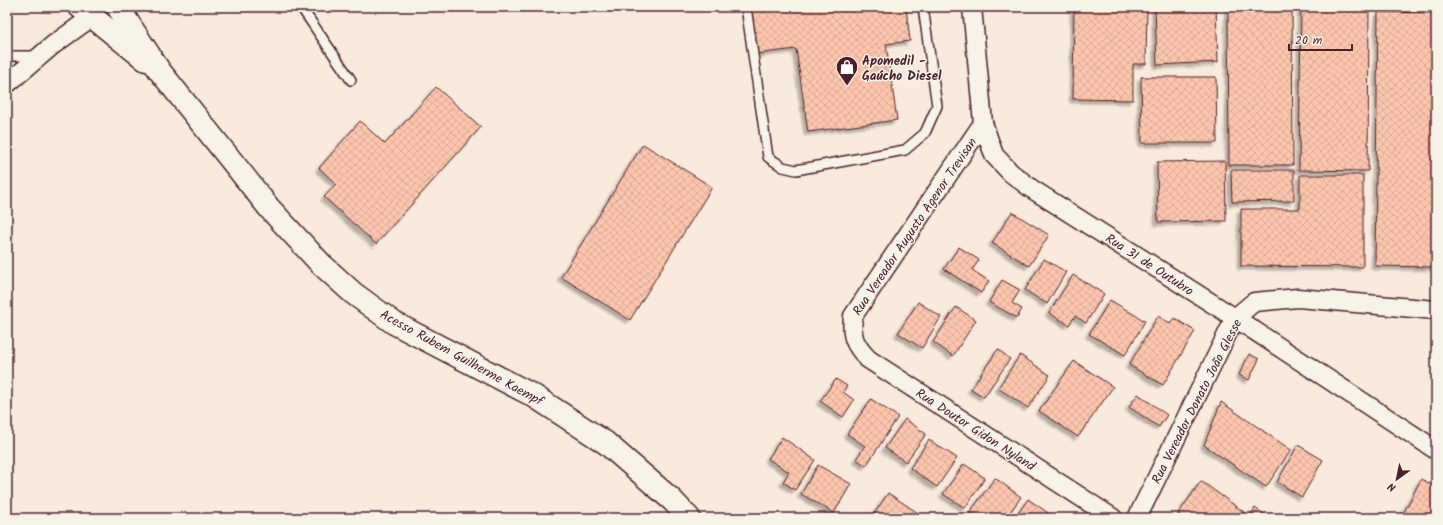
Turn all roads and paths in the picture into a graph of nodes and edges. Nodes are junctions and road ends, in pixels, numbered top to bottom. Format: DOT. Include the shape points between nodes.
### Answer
graph roads {
  1 [pos="118,7"];
  2 [pos="301,7"];
  3 [pos="746,7"];
  4 [pos="923,7"];
  5 [pos="972,7"];
  6 [pos="86,12"];
  7 [pos="7,56"];
  8 [pos="40,56"];
  9 [pos="159,70"];
  10 [pos="351,80"];
  11 [pos="7,84"];
  12 [pos="983,123"];
  13 [pos="1436,310"];
  14 [pos="1235,318"];
  15 [pos="851,330"];
  16 [pos="1436,450"];
  17 [pos="689,518"];
  18 [pos="1113,518"];
  19 [pos="1137,518"];
  1 -- 9 [label="main road, Acesso Rubem Guilherme Kaempf"];
  2 -- 10 [label="lane"];
  3 -- 4 [label="lane" via="768,157 783,167 796,170 905,150 925,133 937,106"];
  5 -- 12 [label="street, Rua 31 de Outubro"];
  6 -- 8 [label="street"];
  6 -- 9 [label="main road, Acesso Rubem Guilherme Kaempf"];
  7 -- 8 [label="lane"];
  8 -- 11 [label="street"];
  9 -- 17 [label="main road, Acesso Rubem Guilherme Kaempf" via="270,209 321,264 353,293 394,323 534,396 606,443"];
  12 -- 14 [label="street, Rua 31 de Outubro" via="994,154 1011,173 1032,189"];
  12 -- 15 [label="street, Rua Vereador Augusto Agenor Trevisan" via="852,316"];
  13 -- 14 [label="street, Rua Vereador Donato João Glesse" via="1298,298 1254,302"];
  14 -- 16 [label="street, Rua 31 de Outubro"];
  14 -- 19 [label="street, Rua Vereador Donato João Glesse"];
  15 -- 18 [label="street, Rua Doutor Gidon Nyland" via="856,347 868,359"];
}
